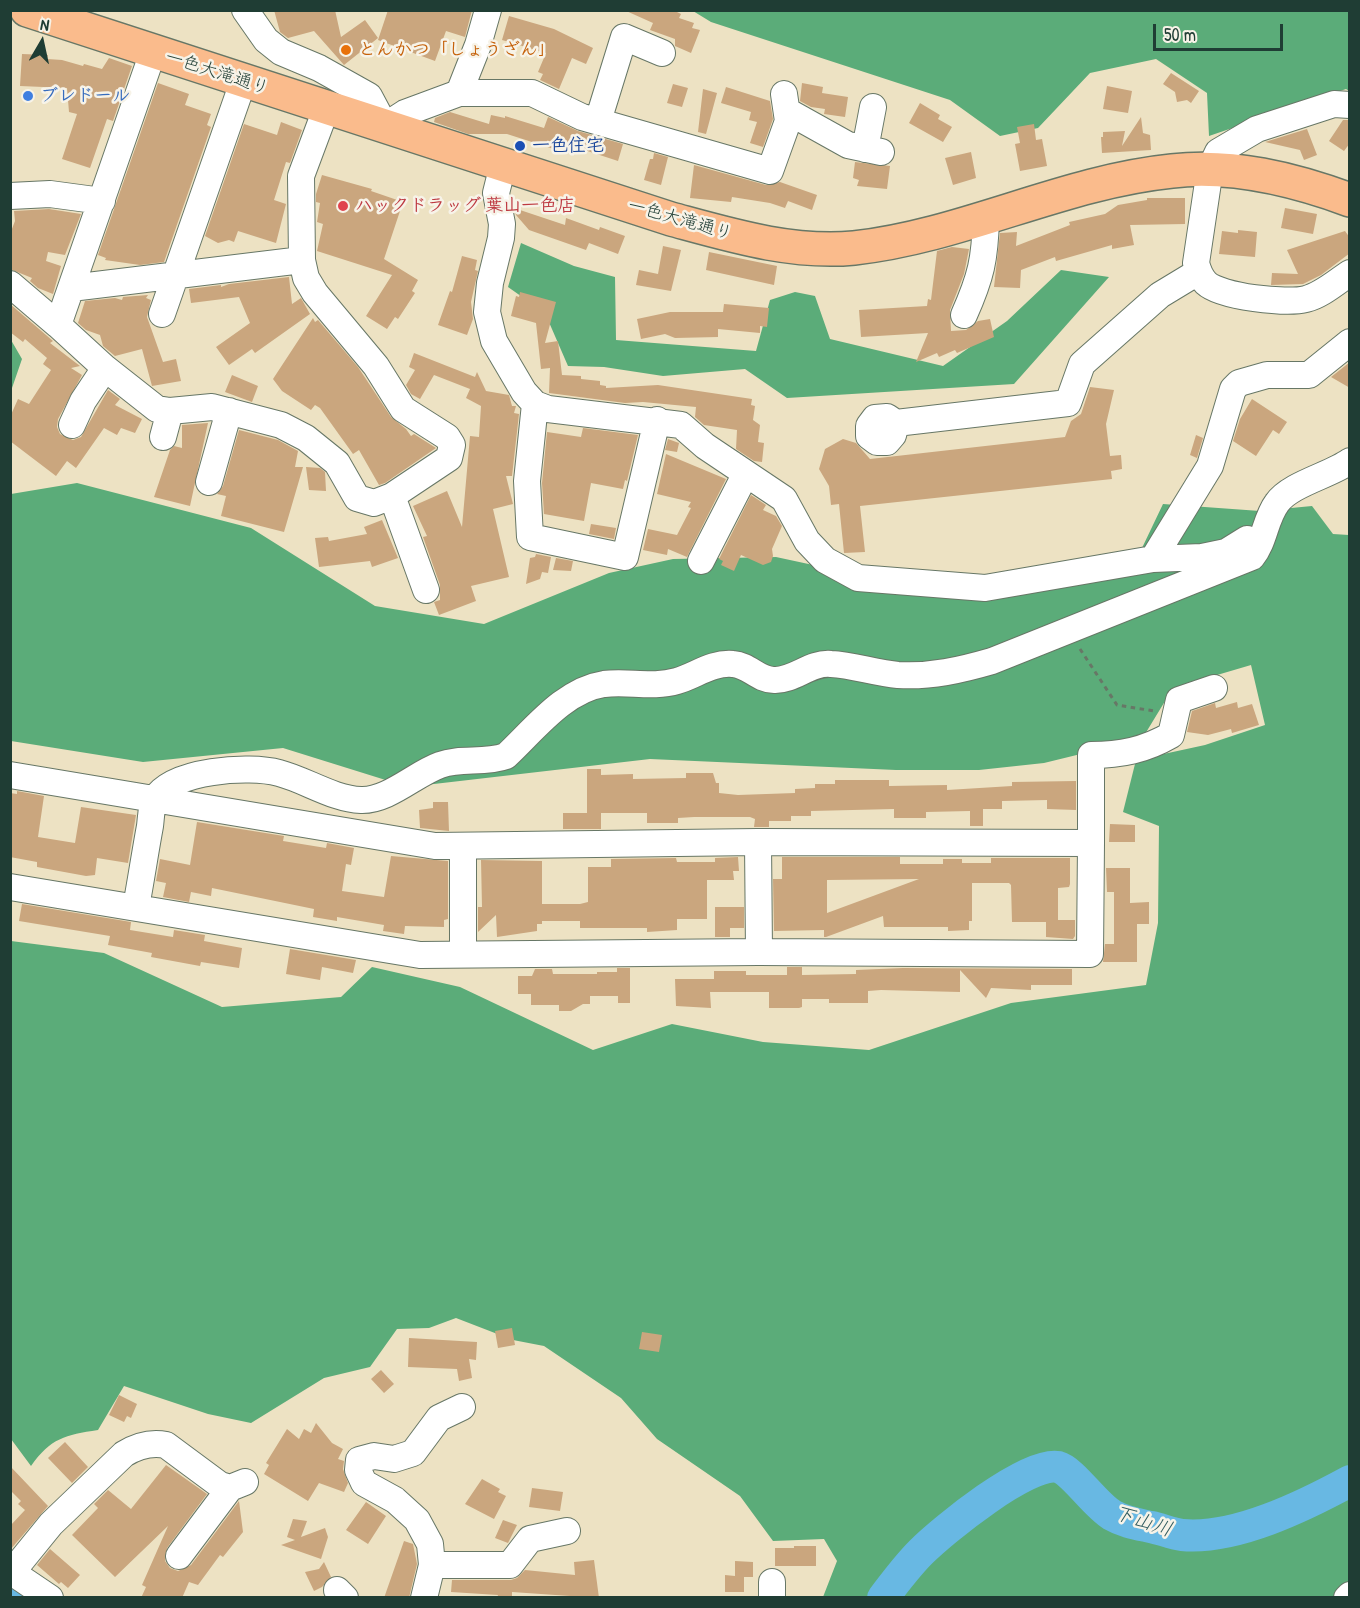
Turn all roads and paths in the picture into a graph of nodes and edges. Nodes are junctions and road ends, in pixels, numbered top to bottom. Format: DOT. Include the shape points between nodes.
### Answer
graph roads {
  1 [pos="27,10"];
  2 [pos="245,10"];
  3 [pos="488,10"];
  4 [pos="153,52"];
  5 [pos="662,53"];
  6 [pos="243,82"];
  7 [pos="459,93"];
  8 [pos="1350,105"];
  9 [pos="873,107"];
  10 [pos="326,109"];
  11 [pos="598,121"];
  12 [pos="385,126"];
  13 [pos="503,165"];
  14 [pos="1210,169"];
  15 [pos="10,196"];
  16 [pos="1350,200"];
  17 [pos="102,201"];
  18 [pos="986,218"];
  19 [pos="302,260"];
  20 [pos="1198,272"];
  21 [pos="1350,273"];
  22 [pos="176,276"];
  23 [pos="10,284"];
  24 [pos="71,288"];
  25 [pos="162,314"];
  26 [pos="964,315"];
  27 [pos="58,325"];
  28 [pos="1350,342"];
  29 [pos="105,368"];
  30 [pos="535,404"];
  31 [pos="170,411"];
  32 [pos="229,411"];
  33 [pos="657,420"];
  34 [pos="896,423"];
  35 [pos="72,425"];
  36 [pos="163,436"];
  37 [pos="1350,460"];
  38 [pos="745,475"];
  39 [pos="209,482"];
  40 [pos="392,496"];
  41 [pos="1270,519"];
  42 [pos="1153,559"];
  43 [pos="701,561"];
  44 [pos="426,590"];
  45 [pos="1067,630"];
  46 [pos="1215,688"];
  47 [pos="1178,715"];
  48 [pos="10,775"];
  49 [pos="154,800"];
  50 [pos="758,842"];
  51 [pos="1091,843"];
  52 [pos="464,847"];
  53 [pos="10,886"];
  54 [pos="136,907"];
  55 [pos="759,952"];
  56 [pos="463,954"];
  57 [pos="462,1407"];
  58 [pos="567,1531"];
  59 [pos="431,1554"];
  60 [pos="179,1556"];
  61 [pos="11,1572"];
  62 [pos="50,1598"];
  63 [pos="424,1598"];
  1 -- 4 [label="main road, 一色大滝通り"];
  2 -- 12 [label="street" via="266,40 281,52 369,96"];
  3 -- 7 [label="street"];
  4 -- 6 [label="main road, 一色大滝通り"];
  4 -- 17 [label="street"];
  5 -- 11 [label="street" via="624,37"];
  6 -- 10 [label="main road, 一色大滝通り"];
  6 -- 22 [label="street"];
  7 -- 11 [label="street" via="532,93"];
  7 -- 12 [label="street" via="405,113"];
  8 -- 14 [label="street" via="1334,104 1257,129 1218,152"];
  9 -- 11 [label="street" via="873,150 848,145 785,103 788,120 770,171"];
  10 -- 12 [label="main road, 一色大滝通り"];
  10 -- 19 [label="street" via="301,176"];
  12 -- 13 [label="main road, 一色大滝通り"];
  13 -- 18 [label="main road, 一色大滝通り" via="757,242 853,248 916,238"];
  13 -- 30 [label="street" via="496,193 501,238 487,312 494,341"];
  14 -- 16 [label="main road, 一色大滝通り" via="1259,174"];
  14 -- 18 [label="main road, 一色大滝通り" via="1134,176"];
  14 -- 20 [label="street" via="1196,263"];
  15 -- 17 [label="street" via="50,194"];
  17 -- 24 [label="street"];
  18 -- 26 [label="street" via="981,278"];
  19 -- 22 [label="street"];
  19 -- 40 [label="street" via="315,293 376,366 403,409 447,437 452,445 449,458"];
  20 -- 21 [label="street" via="1207,284 1227,293 1290,302 1308,299"];
  20 -- 34 [label="street" via="1160,295 1082,364 1068,403"];
  22 -- 24 [label="street"];
  22 -- 25 [label="street"];
  23 -- 27 [label="street"];
  24 -- 27 [label="street"];
  27 -- 29 [label="street"];
  28 -- 42 [label="street" via="1309,375 1267,375 1239,383 1233,389 1210,465"];
  29 -- 31 [label="street" via="145,402"];
  29 -- 35 [label="street" via="83,400"];
  30 -- 33 [label="street" via="548,409"];
  30 -- 33 [label="street" via="527,481 530,537 625,557"];
  31 -- 32 [label="street" via="212,407"];
  31 -- 36 [label="street"];
  32 -- 39 [label="street"];
  32 -- 40 [label="street" via="281,425 306,438 337,463 357,498 374,503"];
  33 -- 38 [label="street" via="681,425"];
  37 -- 41 [label="street" via="1286,494 1277,502"];
  38 -- 42 [label="street" via="784,500 807,541 825,560 858,578 985,588"];
  38 -- 43 [label="street"];
  40 -- 44 [label="street"];
  41 -- 42 [label="street" via="1226,552"];
  41 -- 45 [label="street" via="1252,557"];
  45 -- 47 [label="path" via="1117,705"];
  45 -- 49 [label="street" via="992,661 931,676 829,664 775,681 733,664 718,665 664,684 605,684 587,688 571,696 506,756 436,766 364,800 350,799 259,769 198,775 173,783"];
  46 -- 47 [label="street" via="1179,700"];
  47 -- 51 [label="street" via="1171,735 1150,747 1117,755 1091,755"];
  48 -- 49 [label="street"];
  49 -- 52 [label="street" via="435,846"];
  49 -- 54 [label="street"];
  50 -- 51 [label="street"];
  50 -- 52 [label="street"];
  50 -- 55 [label="street"];
  51 -- 55 [label="street" via="1090,954"];
  52 -- 56 [label="street"];
  53 -- 54 [label="street"];
  54 -- 56 [label="street" via="420,955"];
  55 -- 56 [label="street"];
  57 -- 59 [label="street" via="440,1418 413,1453 394,1459 374,1456 359,1460 358,1470 364,1483 395,1500 417,1520"];
  58 -- 59 [label="street" via="530,1539 510,1565"];
  59 -- 63 [label="street"];
  60 -- 61 [label="street" via="237,1485 220,1485 166,1445 156,1443 124,1454 51,1524"];
  61 -- 62 [label="street"];
}
